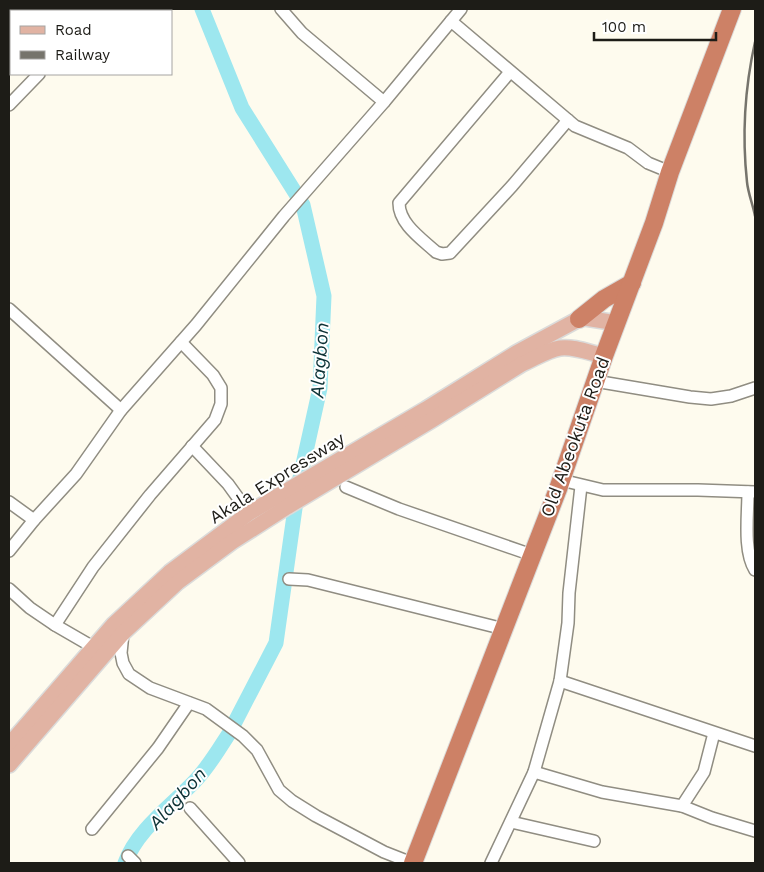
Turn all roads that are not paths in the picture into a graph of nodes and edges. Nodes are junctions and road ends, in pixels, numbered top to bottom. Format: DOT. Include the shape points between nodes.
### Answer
graph roads {
  1 [pos="281,9"];
  2 [pos="461,9"];
  3 [pos="732,9"];
  4 [pos="451,21"];
  5 [pos="510,72"];
  6 [pos="37,75"];
  7 [pos="384,102"];
  8 [pos="9,105"];
  9 [pos="568,120"];
  10 [pos="670,172"];
  11 [pos="632,283"];
  12 [pos="9,309"];
  13 [pos="578,319"];
  14 [pos="616,323"];
  15 [pos="181,342"];
  16 [pos="604,356"];
  17 [pos="595,381"];
  18 [pos="755,388"];
  19 [pos="122,410"];
  20 [pos="192,446"];
  21 [pos="561,480"];
  22 [pos="310,486"];
  23 [pos="582,486"];
  24 [pos="346,487"];
  25 [pos="752,492"];
  26 [pos="283,501"];
  27 [pos="9,502"];
  28 [pos="249,513"];
  29 [pos="34,520"];
  30 [pos="9,551"];
  31 [pos="532,555"];
  32 [pos="755,570"];
  33 [pos="288,579"];
  34 [pos="9,589"];
  35 [pos="55,625"];
  36 [pos="119,629"];
  37 [pos="504,629"];
  38 [pos="93,647"];
  39 [pos="560,681"];
  40 [pos="189,704"];
  41 [pos="714,733"];
  42 [pos="9,745"];
  43 [pos="755,746"];
  44 [pos="9,765"];
  45 [pos="534,772"];
  46 [pos="682,806"];
  47 [pos="190,808"];
  48 [pos="511,822"];
  49 [pos="92,829"];
  50 [pos="755,832"];
  51 [pos="594,841"];
  52 [pos="239,863"];
  53 [pos="413,863"];
  54 [pos="491,863"];
  1 -- 7 [label="street" via="302,33"];
  2 -- 4 [label="street"];
  3 -- 10 [label="highway, Old Abeokuta Road"];
  4 -- 5 [label="street"];
  4 -- 7 [label="street"];
  5 -- 9 [label="street"];
  5 -- 9 [label="street" via="399,203 403,221 436,252 450,253"];
  6 -- 8 [label="street"];
  7 -- 15 [label="street" via="284,216"];
  9 -- 10 [label="street"];
  10 -- 11 [label="highway, Old Abeokuta Road"];
  11 -- 13 [label="highway"];
  11 -- 14 [label="highway, Old Abeokuta Road"];
  12 -- 19 [label="street"];
  13 -- 14 [label="main road"];
  13 -- 22 [label="main road, Akala Expressway" via="516,353"];
  14 -- 16 [label="highway, Old Abeokuta Road"];
  15 -- 19 [label="street"];
  15 -- 20 [label="street" via="213,375 222,396 215,420"];
  16 -- 17 [label="highway, Old Abeokuta Road"];
  16 -- 22 [label="main road, Akala Expressway" via="571,348 542,354"];
  17 -- 18 [label="street" via="711,399"];
  17 -- 21 [label="highway, Old Abeokuta Road"];
  19 -- 29 [label="street" via="76,474"];
  20 -- 28 [label="street" via="228,484"];
  20 -- 35 [label="street" via="94,567"];
  21 -- 23 [label="street"];
  21 -- 31 [label="highway, Old Abeokuta Road"];
  22 -- 26 [label="main road, Akala Expressway"];
  23 -- 25 [label="street" via="603,490"];
  23 -- 39 [label="street"];
  24 -- 31 [label="street"];
  25 -- 32 [label="street" via="748,549"];
  26 -- 28 [label="main road, Akala Expressway"];
  26 -- 36 [label="main road, Akala Expressway"];
  27 -- 29 [label="street"];
  28 -- 36 [label="main road, Akala Expressway" via="170,572"];
  29 -- 30 [label="street"];
  31 -- 37 [label="highway, Old Abeokuta Road"];
  33 -- 37 [label="street" via="308,580"];
  34 -- 35 [label="street"];
  35 -- 38 [label="street"];
  36 -- 38 [label="main road, Akala Expressway"];
  36 -- 40 [label="street" via="123,663 130,674 150,688"];
  36 -- 44 [label="main road, Akala Expressway"];
  37 -- 53 [label="highway, Old Abeokuta Road"];
  38 -- 42 [label="main road, Akala Expressway"];
  39 -- 41 [label="street"];
  39 -- 45 [label="street"];
  40 -- 49 [label="street"];
  40 -- 53 [label="street" via="206,709 249,742 257,750 279,790 292,801 384,852"];
  41 -- 43 [label="street"];
  41 -- 46 [label="street" via="704,772"];
  45 -- 46 [label="street" via="602,792"];
  45 -- 48 [label="street"];
  46 -- 50 [label="street"];
  47 -- 52 [label="street"];
  48 -- 51 [label="street"];
  48 -- 54 [label="street"];
}
